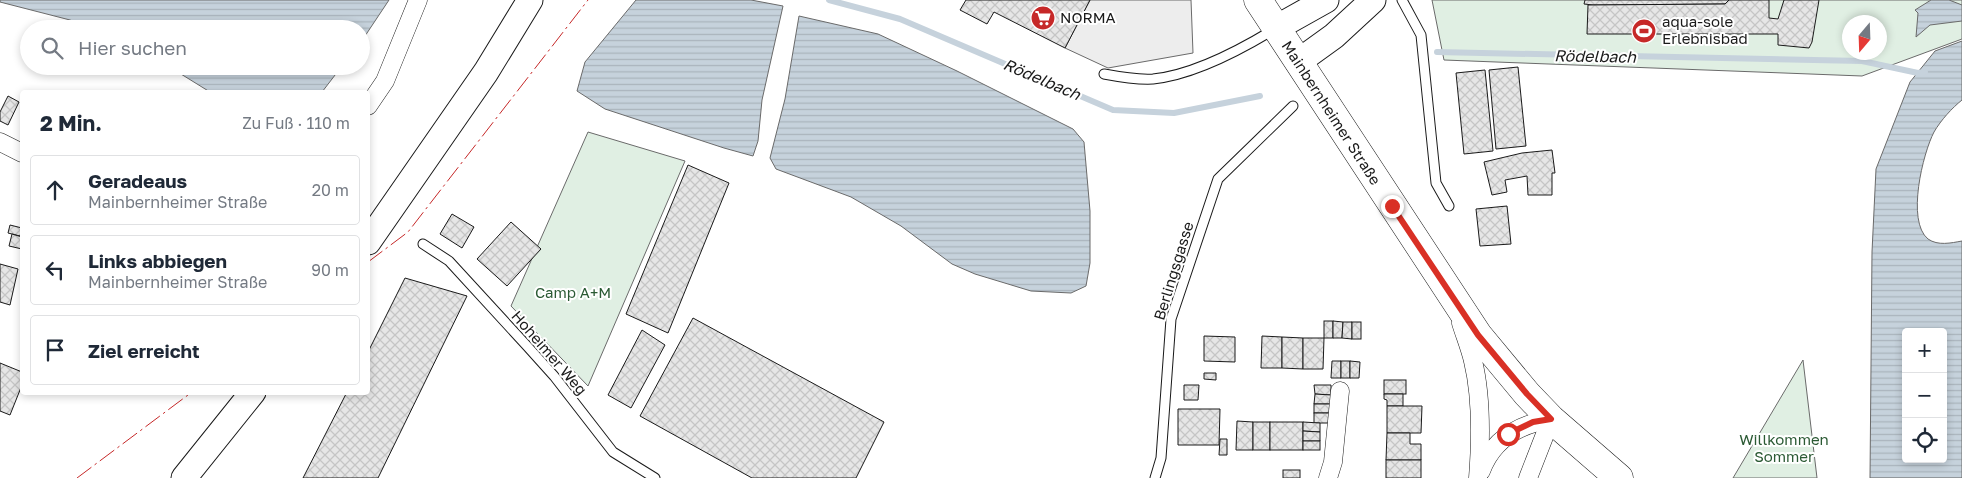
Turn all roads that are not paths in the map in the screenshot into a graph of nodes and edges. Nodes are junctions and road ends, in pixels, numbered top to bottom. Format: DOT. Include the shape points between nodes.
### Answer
graph roads {
  1 [pos="418,0"];
  2 [pos="530,0"];
  3 [pos="1258,0"];
  4 [pos="1326,0"];
  5 [pos="1372,0"];
  6 [pos="1402,0"];
  7 [pos="1276,28"];
  8 [pos="1298,62"];
  9 [pos="1104,74"];
  10 [pos="370,103"];
  11 [pos="1293,106"];
  12 [pos="0,142"];
  13 [pos="20,152"];
  14 [pos="1449,206"];
  15 [pos="370,239"];
  16 [pos="423,244"];
  17 [pos="1454,301"];
  18 [pos="1340,391"];
  19 [pos="252,395"];
  20 [pos="1551,419"];
  21 [pos="184,478"];
  22 [pos="655,478"];
  23 [pos="1155,478"];
  24 [pos="1328,478"];
  25 [pos="1479,478"];
  26 [pos="1528,478"];
  27 [pos="1619,478"];
  1 -- 10 [label="street" via="385,80"];
  2 -- 15 [label="main road" via="486,72"];
  3 -- 7 [label="main road, Mainbernheimer Straße"];
  4 -- 7 [label="main road"];
  5 -- 8 [label="main road" via="1334,36"];
  6 -- 14 [label="lane" via="1421,35 1436,183"];
  7 -- 8 [label="main road, Mainbernheimer Straße"];
  7 -- 9 [label="lane" via="1232,54 1179,73 1152,79"];
  8 -- 17 [label="main road, Mainbernheimer Straße"];
  11 -- 23 [label="lane, Berlingsgasse" via="1218,179 1171,319 1160,458"];
  12 -- 13 [label="street"];
  16 -- 22 [label="lane, Hoheimer Weg" via="449,261 554,376 614,452"];
  17 -- 20 [label="main road, Mainbernheimer Straße" via="1505,368"];
  17 -- 25 [label="street, Mainbernheimer Straße" via="1473,361 1477,387"];
  18 -- 24 [label="street" via="1333,462"];
  19 -- 21 [label="main road"];
  20 -- 25 [label="street, Mainbernheimer Straße" via="1533,422 1508,434 1489,455"];
  20 -- 26 [label="street"];
  20 -- 27 [label="main road, Mainbernheimer Straße"];
}
